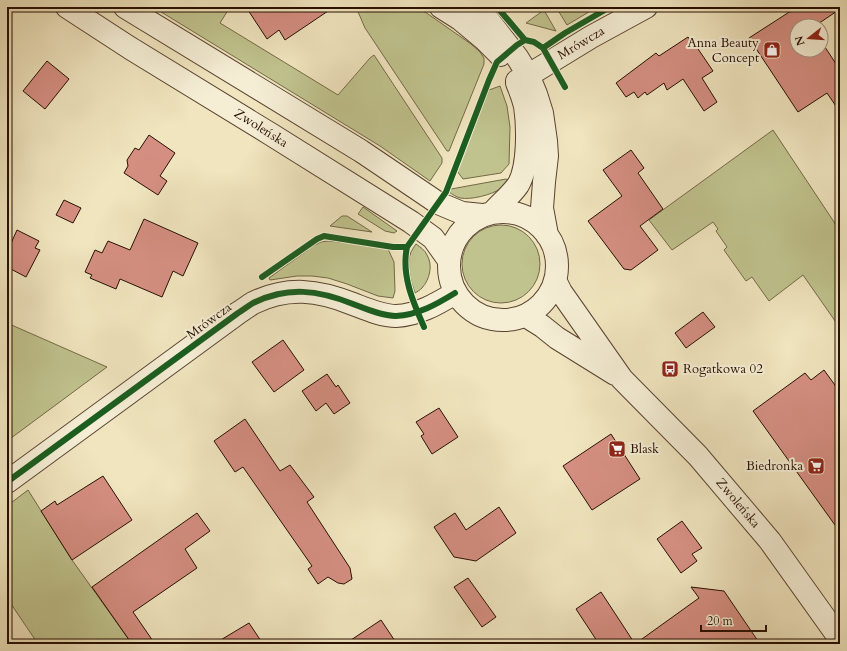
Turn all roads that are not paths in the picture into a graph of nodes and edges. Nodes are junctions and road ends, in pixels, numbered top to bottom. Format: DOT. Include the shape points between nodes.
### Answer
graph roads {
  1 [pos="67,7"];
  2 [pos="125,7"];
  3 [pos="441,7"];
  4 [pos="473,7"];
  5 [pos="646,7"];
  6 [pos="522,78"];
  7 [pos="487,214"];
  8 [pos="547,235"];
  9 [pos="448,259"];
  10 [pos="555,280"];
  11 [pos="455,293"];
  12 [pos="526,316"];
  13 [pos="622,379"];
  14 [pos="7,482"];
  15 [pos="840,639"];
  1 -- 9 [label="street, Zwoleńska" via="411,222 433,238"];
  2 -- 7 [label="street" via="361,151 438,203 462,213"];
  3 -- 6 [label="street" via="484,39"];
  4 -- 6 [label="street" via="488,21 517,57"];
  5 -- 6 [label="street, Mrówcza"];
  6 -- 7 [label="street" via="527,124 523,175 509,195"];
  6 -- 8 [label="street" via="536,94 542,113 546,156 542,208"];
  7 -- 8 [label="street" via="508,212 523,215 537,223"];
  7 -- 9 [label="street" via="472,221 455,238"];
  8 -- 10 [label="street" via="554,249 557,265"];
  9 -- 11 [label="street" via="450,279"];
  10 -- 12 [label="street" via="544,301"];
  10 -- 13 [label="street, Zwoleńska"];
  11 -- 12 [label="street" via="463,304 486,318 500,321"];
  11 -- 14 [label="street, Mrówcza" via="423,311 395,316 384,315 310,292 286,292 270,296 238,313"];
  12 -- 13 [label="street, Zwoleńska"];
  13 -- 15 [label="street, Zwoleńska" via="698,456 777,551"];
}
